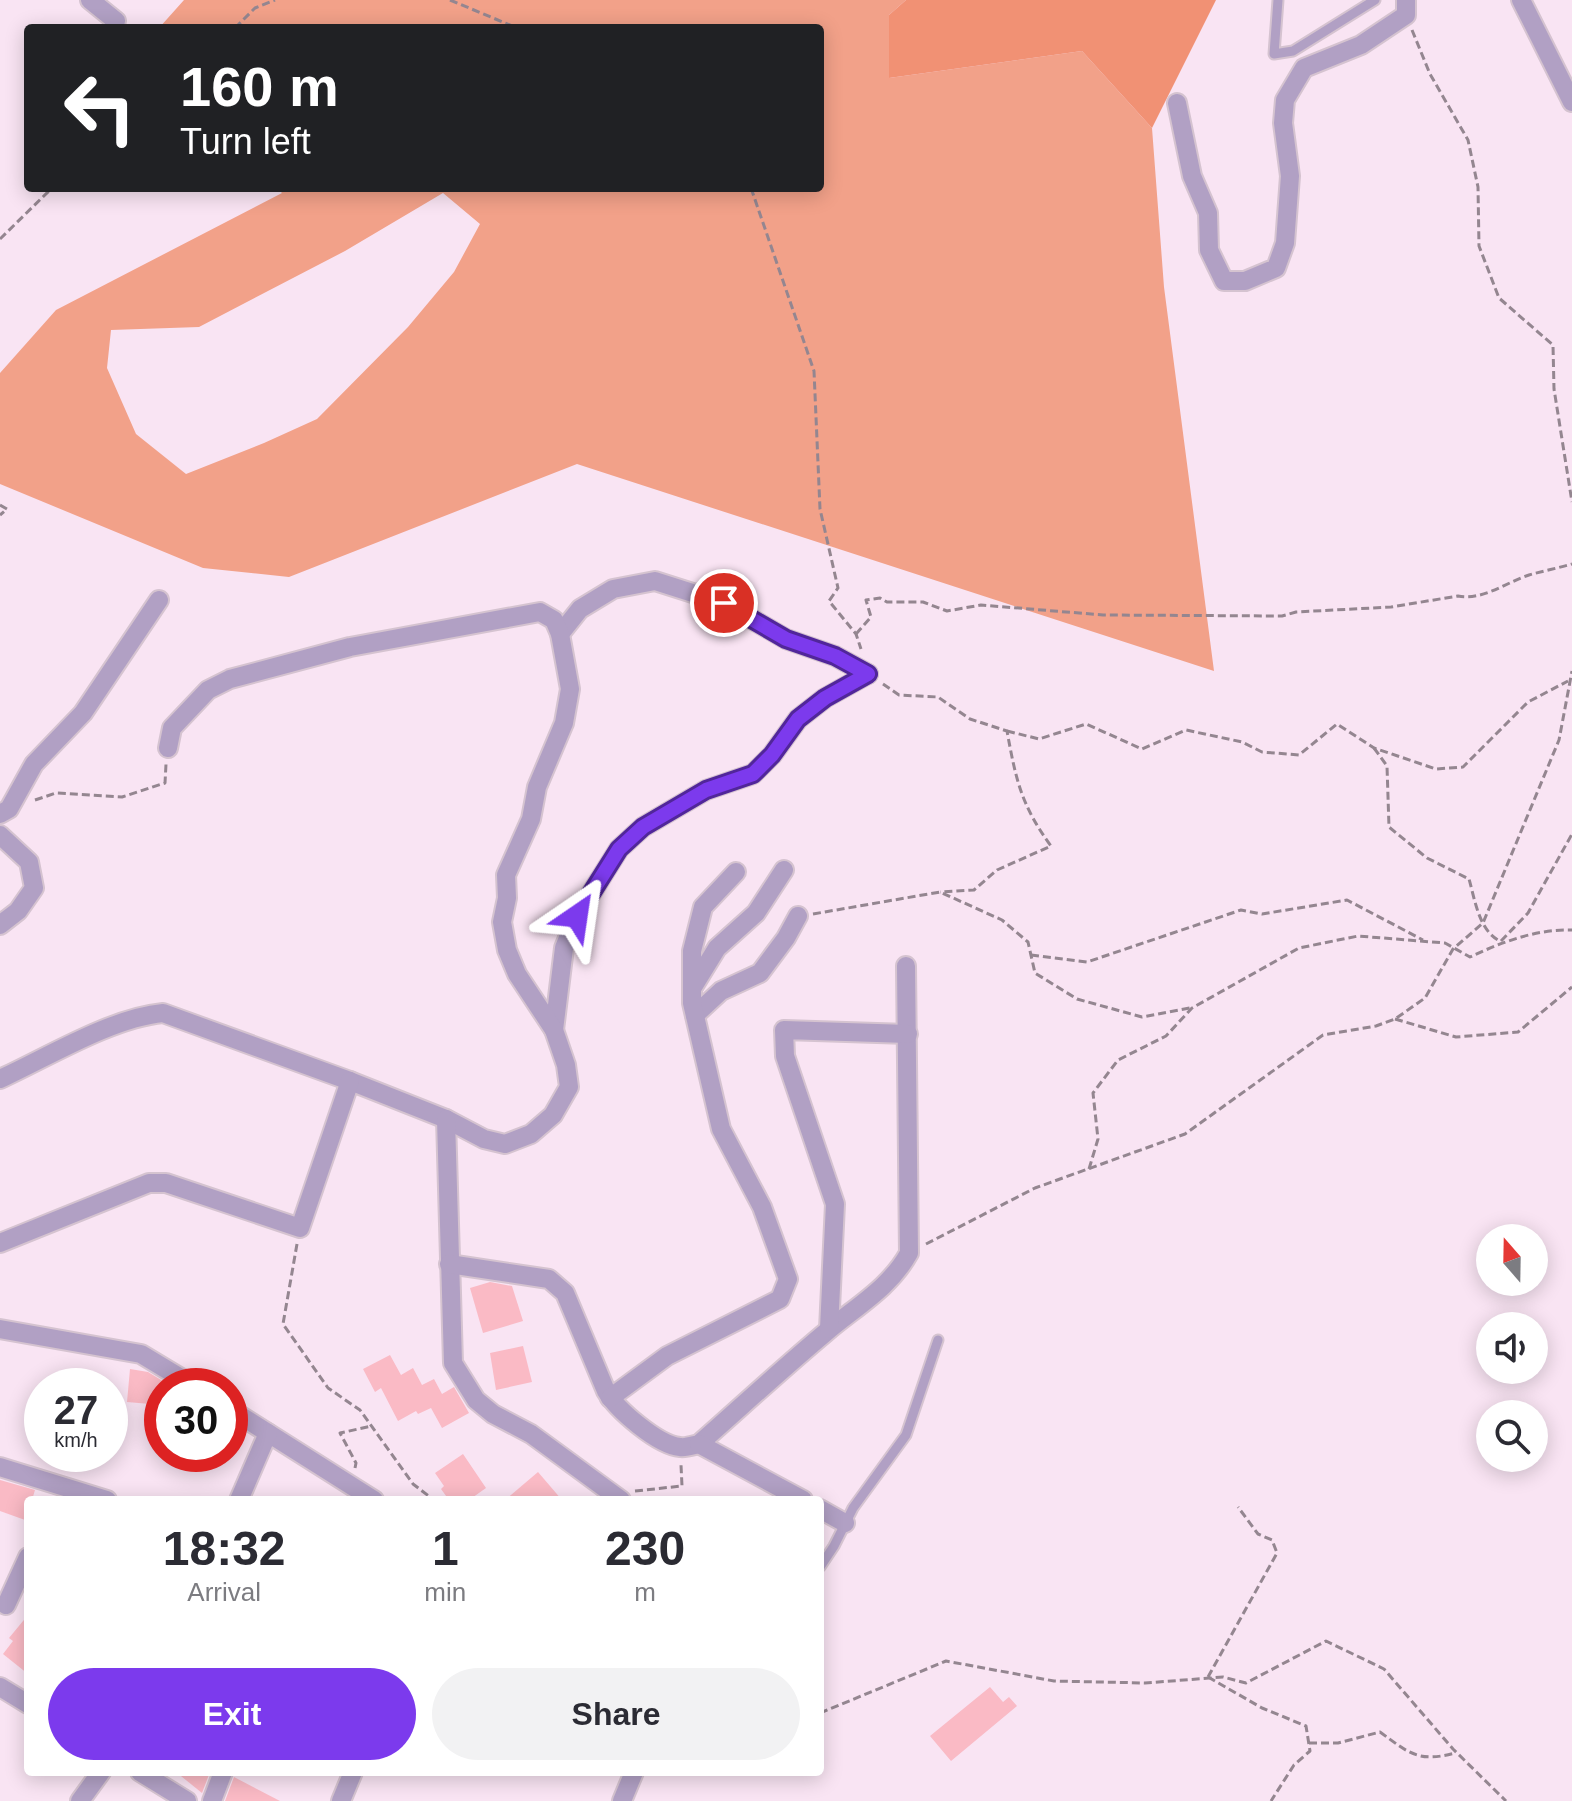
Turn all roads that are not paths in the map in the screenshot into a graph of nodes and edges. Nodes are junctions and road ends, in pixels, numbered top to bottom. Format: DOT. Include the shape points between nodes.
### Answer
graph roads {
  1 [pos="90,0"];
  2 [pos="1278,0"];
  3 [pos="1375,0"];
  4 [pos="1521,0"];
  5 [pos="1406,8"];
  6 [pos="116,21"];
  7 [pos="1572,102"];
  8 [pos="1177,103"];
  9 [pos="159,600"];
  10 [pos="560,634"];
  11 [pos="168,748"];
  12 [pos="4,811"];
  13 [pos="0,835"];
  14 [pos="784,870"];
  15 [pos="736,872"];
  16 [pos="798,916"];
  17 [pos="0,925"];
  18 [pos="906,966"];
  19 [pos="692,989"];
  20 [pos="695,1015"];
  21 [pos="554,1030"];
  22 [pos="908,1034"];
  23 [pos="0,1079"];
  24 [pos="350,1081"];
  25 [pos="446,1119"];
  26 [pos="0,1243"];
  27 [pos="449,1264"];
  28 [pos="0,1329"];
  29 [pos="829,1329"];
  30 [pos="938,1340"];
  31 [pos="164,1368"];
  32 [pos="610,1398"];
  33 [pos="248,1420"];
  34 [pos="268,1433"];
  35 [pos="699,1444"];
  36 [pos="0,1467"];
  37 [pos="58,1493"];
  38 [pos="79,1496"];
  39 [pos="241,1496"];
  40 [pos="367,1496"];
  41 [pos="616,1496"];
  42 [pos="796,1496"];
  43 [pos="824,1511"];
  44 [pos="845,1523"];
  45 [pos="824,1560"];
  46 [pos="24,1565"];
  47 [pos="2,1609"];
  48 [pos="0,1687"];
  49 [pos="24,1702"];
  50 [pos="98,1776"];
  51 [pos="146,1776"];
  52 [pos="221,1776"];
  53 [pos="351,1776"];
  54 [pos="631,1776"];
  55 [pos="80,1801"];
  56 [pos="187,1801"];
  57 [pos="212,1801"];
  58 [pos="341,1801"];
  59 [pos="622,1801"];
  1 -- 6 [label="street"];
  2 -- 3 [label="lane" via="1274,54 1293,51"];
  4 -- 7 [label="street"];
  5 -- 8 [label="street" via="1361,45 1304,68 1285,100 1290,176 1285,243 1276,268 1245,281 1224,281 1209,250 1208,213 1192,176"];
  9 -- 12 [label="street" via="83,713 34,764"];
  10 -- 11 [label="street" via="554,620 540,612 350,647 230,679 208,690 172,728"];
  10 -- 21 [label="street" via="570,689 564,723 506,875 502,922 517,974"];
  10 -- 21 [label="street" via="580,609 613,589 655,581 724,603 786,639 868,674 798,719 753,774 706,790 643,827 619,849 577,916 564,948"];
  13 -- 17 [label="street" via="29,862 34,888"];
  14 -- 19 [label="street" via="756,913 717,948"];
  15 -- 19 [label="street" via="703,907 692,951"];
  16 -- 20 [label="street" via="760,973 721,991"];
  18 -- 22 [label="street"];
  19 -- 20 [label="street"];
  20 -- 32 [label="street" via="721,1129 762,1207 788,1279 780,1299 667,1356"];
  21 -- 25 [label="street" via="569,1087 553,1115 531,1134 505,1144"];
  22 -- 29 [label="street" via="909,1253 884,1286"];
  22 -- 29 [label="street" via="784,1030 785,1056 835,1204"];
  23 -- 24 [label="street" via="119,1023 163,1013"];
  24 -- 25 [label="street"];
  24 -- 26 [label="street" via="300,1228 166,1183 149,1183"];
  25 -- 27 [label="street"];
  27 -- 32 [label="street" via="549,1279 565,1293"];
  27 -- 41 [label="street" via="453,1363 476,1400"];
  28 -- 31 [label="street" via="141,1354"];
  29 -- 35 [label="street"];
  30 -- 44 [label="lane" via="906,1435"];
  32 -- 35 [label="street" via="658,1438 680,1447"];
  33 -- 34 [label="street"];
  34 -- 39 [label="street"];
  34 -- 40 [label="street"];
  35 -- 42 [label="street"];
  36 -- 37 [label="street"];
  37 -- 38 [label="street"];
  43 -- 44 [label="street"];
  44 -- 45 [label="lane"];
  46 -- 47 [label="street"];
  48 -- 49 [label="street"];
  50 -- 55 [label="street"];
  51 -- 56 [label="street"];
  52 -- 57 [label="street"];
  53 -- 58 [label="street"];
  54 -- 59 [label="street"];
}
